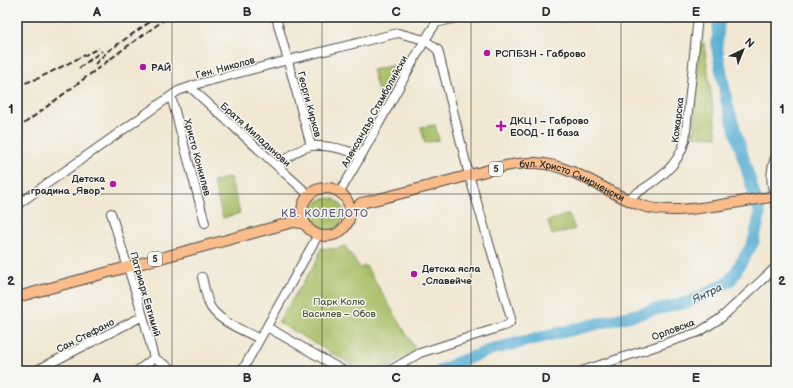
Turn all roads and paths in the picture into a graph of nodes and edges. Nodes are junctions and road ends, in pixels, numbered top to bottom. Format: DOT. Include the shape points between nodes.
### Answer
graph roads {
  1 [pos="276,17"];
  2 [pos="460,17"];
  3 [pos="698,17"];
  4 [pos="425,40"];
  5 [pos="288,60"];
  6 [pos="190,87"];
  7 [pos="171,96"];
  8 [pos="311,146"];
  9 [pos="362,156"];
  10 [pos="776,157"];
  11 [pos="278,167"];
  12 [pos="470,175"];
  13 [pos="342,194"];
  14 [pos="309,195"];
  15 [pos="776,196"];
  16 [pos="627,199"];
  17 [pos="17,204"];
  18 [pos="303,204"];
  19 [pos="361,204"];
  20 [pos="776,206"];
  21 [pos="111,213"];
  22 [pos="350,214"];
  23 [pos="293,222"];
  24 [pos="205,223"];
  25 [pos="306,225"];
  26 [pos="318,235"];
  27 [pos="128,266"];
  28 [pos="776,268"];
  29 [pos="202,277"];
  30 [pos="17,297"];
  31 [pos="143,316"];
  32 [pos="267,327"];
  33 [pos="260,339"];
  34 [pos="154,358"];
  35 [pos="35,371"];
  36 [pos="137,371"];
  37 [pos="175,371"];
  38 [pos="242,371"];
  39 [pos="344,371"];
  40 [pos="389,371"];
  41 [pos="582,371"];
  1 -- 5 [label="street, Георги Кирков"];
  2 -- 4 [label="street" via="436,24"];
  3 -- 16 [label="street, Кожарска" via="685,140 681,155 657,180"];
  4 -- 5 [label="street, Ген. Николов" via="398,33"];
  4 -- 9 [label="street, Александър Стамболийски"];
  4 -- 12 [label="street" via="438,50"];
  5 -- 6 [label="street, Ген. Николов"];
  5 -- 8 [label="street, Георги Кирков"];
  6 -- 7 [label="street, Ген. Николов"];
  6 -- 11 [label="street, Братя Миладинови"];
  7 -- 17 [label="street, Ген. Николов"];
  7 -- 24 [label="street, Христо Конкилев"];
  8 -- 9 [label="street, Георги Кирков" via="332,146"];
  8 -- 11 [label="street" via="293,154"];
  9 -- 13 [label="street, Александър Стамболийски"];
  10 -- 20 [label="street" via="771,174"];
  11 -- 14 [label="street, Братя Миладинови"];
  12 -- 16 [label="main road, бул. Христо Смирненски / 5" via="519,164 536,163 577,174"];
  12 -- 19 [label="main road, бул. Христо Смирненски / 5"];
  12 -- 40 [label="street" via="511,314 510,323 420,352"];
  13 -- 14 [label="main road" via="326,188"];
  13 -- 19 [label="main road"];
  13 -- 22 [label="main road" via="348,202"];
  14 -- 18 [label="main road"];
  15 -- 16 [label="main road, бул. Христо Смирненски / 5, bridge" via="680,210 640,205"];
  18 -- 23 [label="main road"];
  18 -- 25 [label="main road" via="302,215"];
  19 -- 22 [label="main road, бул. Христо Смирненски / 5"];
  21 -- 27 [label="street, Патриарх Евтимий"];
  22 -- 26 [label="main road, 5" via="347,224 339,232 329,236"];
  23 -- 25 [label="main road, 5"];
  23 -- 27 [label="main road, 5"];
  25 -- 26 [label="main road, 5"];
  26 -- 32 [label="street"];
  27 -- 30 [label="main road, 5"];
  27 -- 31 [label="street, Патриарх Евтимий"];
  28 -- 41 [label="street, Орловска" via="720,318 699,332"];
  29 -- 33 [label="street" via="215,313"];
  31 -- 34 [label="street, Патриарх Евтимий"];
  31 -- 35 [label="street, Сан Стефано"];
  32 -- 33 [label="street"];
  32 -- 39 [label="street"];
  33 -- 38 [label="street"];
  34 -- 36 [label="street"];
  34 -- 37 [label="street"];
}
